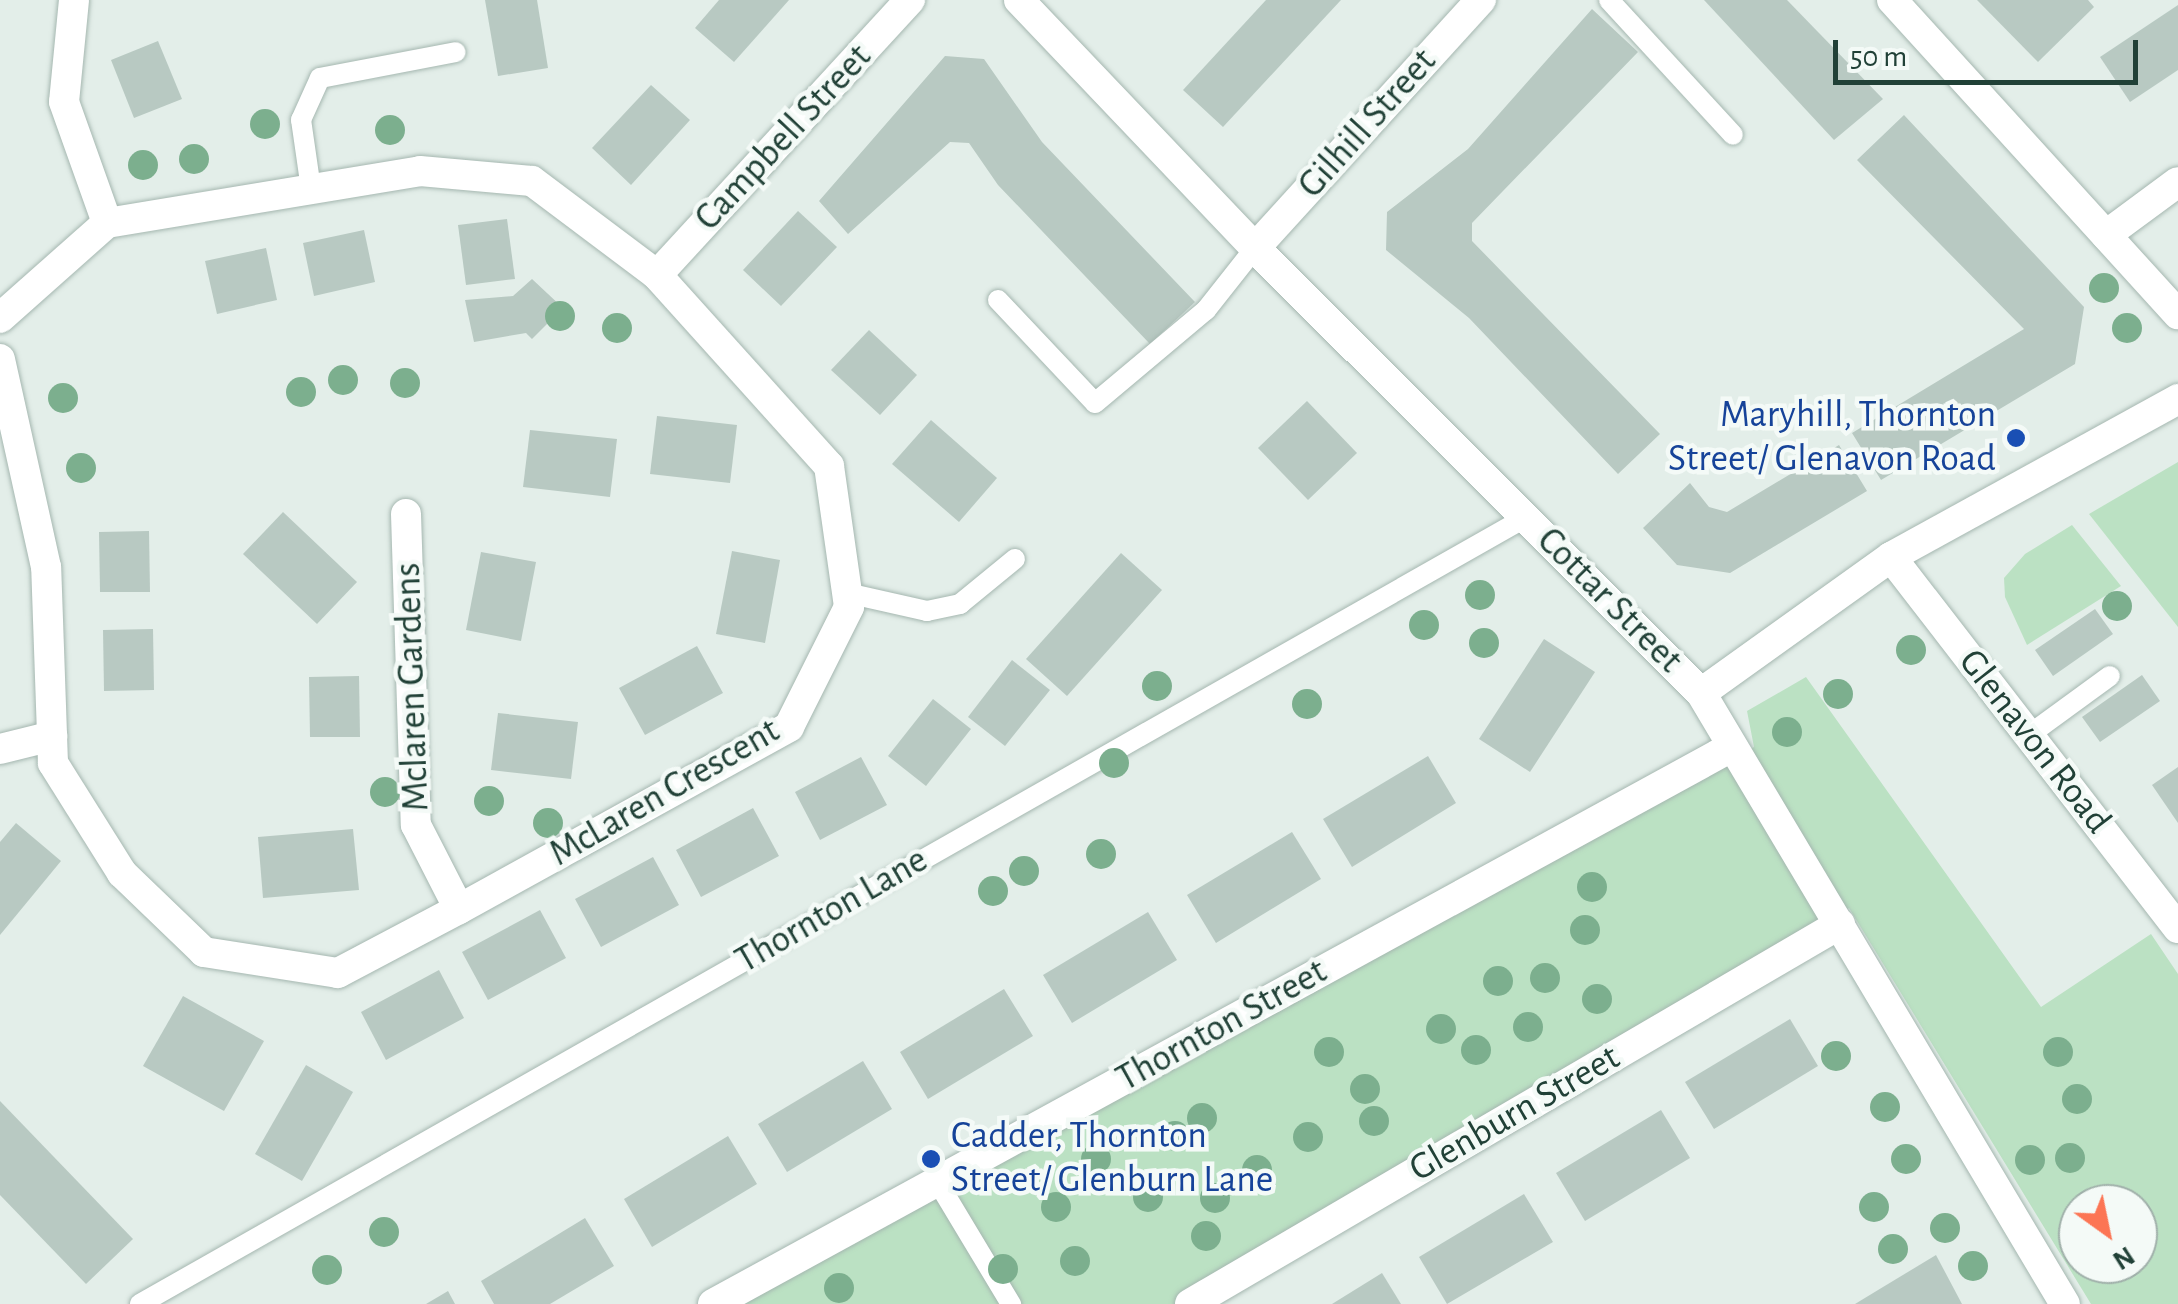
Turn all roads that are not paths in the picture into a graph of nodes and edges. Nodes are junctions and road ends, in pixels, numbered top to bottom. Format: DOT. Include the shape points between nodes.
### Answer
graph roads {
  1 [pos="74,0"];
  2 [pos="910,0"];
  3 [pos="1019,0"];
  4 [pos="1481,0"];
  5 [pos="1609,0"];
  6 [pos="1892,0"];
  7 [pos="456,52"];
  8 [pos="1733,135"];
  9 [pos="2178,182"];
  10 [pos="312,189"];
  11 [pos="107,223"];
  12 [pos="2106,234"];
  13 [pos="1254,248"];
  14 [pos="657,275"];
  15 [pos="998,300"];
  16 [pos="2178,314"];
  17 [pos="0,318"];
  18 [pos="0,359"];
  19 [pos="2178,399"];
  20 [pos="406,514"];
  21 [pos="1525,518"];
  22 [pos="1891,557"];
  23 [pos="1014,558"];
  24 [pos="848,594"];
  25 [pos="2110,676"];
  26 [pos="1701,693"];
  27 [pos="2029,735"];
  28 [pos="52,736"];
  29 [pos="0,748"];
  30 [pos="1730,748"];
  31 [pos="460,909"];
  32 [pos="1840,924"];
  33 [pos="2178,928"];
  34 [pos="937,1181"];
  35 [pos="140,1304"];
  36 [pos="713,1304"];
  37 [pos="1011,1304"];
  38 [pos="1190,1304"];
  39 [pos="2065,1304"];
  1 -- 11 [label="street" via="64,102"];
  2 -- 14 [label="street, Campbell Street"];
  3 -- 13 [label="street, Cottar Street"];
  4 -- 13 [label="street, Gilhill Street"];
  5 -- 8 [label="lane"];
  6 -- 12 [label="street"];
  7 -- 10 [label="lane" via="320,78 301,120"];
  9 -- 12 [label="street"];
  10 -- 11 [label="street, McLaren Crescent"];
  10 -- 14 [label="street, McLaren Crescent" via="420,171 532,181"];
  11 -- 17 [label="street"];
  12 -- 16 [label="street"];
  13 -- 15 [label="lane" via="1206,310 1096,403"];
  13 -- 21 [label="street, Cottar Street"];
  14 -- 24 [label="street, McLaren Crescent" via="829,466"];
  18 -- 28 [label="street, McLaren Crescent" via="46,567"];
  19 -- 22 [label="street"];
  20 -- 31 [label="street, Mclaren Gardens" via="416,825"];
  21 -- 26 [label="street, Cottar Street"];
  21 -- 35 [label="lane, Thornton Lane"];
  22 -- 26 [label="street"];
  22 -- 27 [label="street, Glenavon Road"];
  23 -- 24 [label="lane" via="960,604 927,611"];
  24 -- 31 [label="street, McLaren Crescent" via="849,607 789,727"];
  25 -- 27 [label="lane"];
  26 -- 30 [label="street, Cottar Street"];
  27 -- 33 [label="street, Glenavon Road"];
  28 -- 29 [label="street"];
  28 -- 31 [label="street, McLaren Crescent" via="53,764 122,873 204,952 338,973"];
  30 -- 32 [label="street, Cottar Street"];
  30 -- 34 [label="street, Thornton Street"];
  32 -- 38 [label="street, Glenburn Street"];
  32 -- 39 [label="street, Cottar Street"];
  34 -- 36 [label="street, Thornton Street"];
  34 -- 37 [label="lane"];
}
